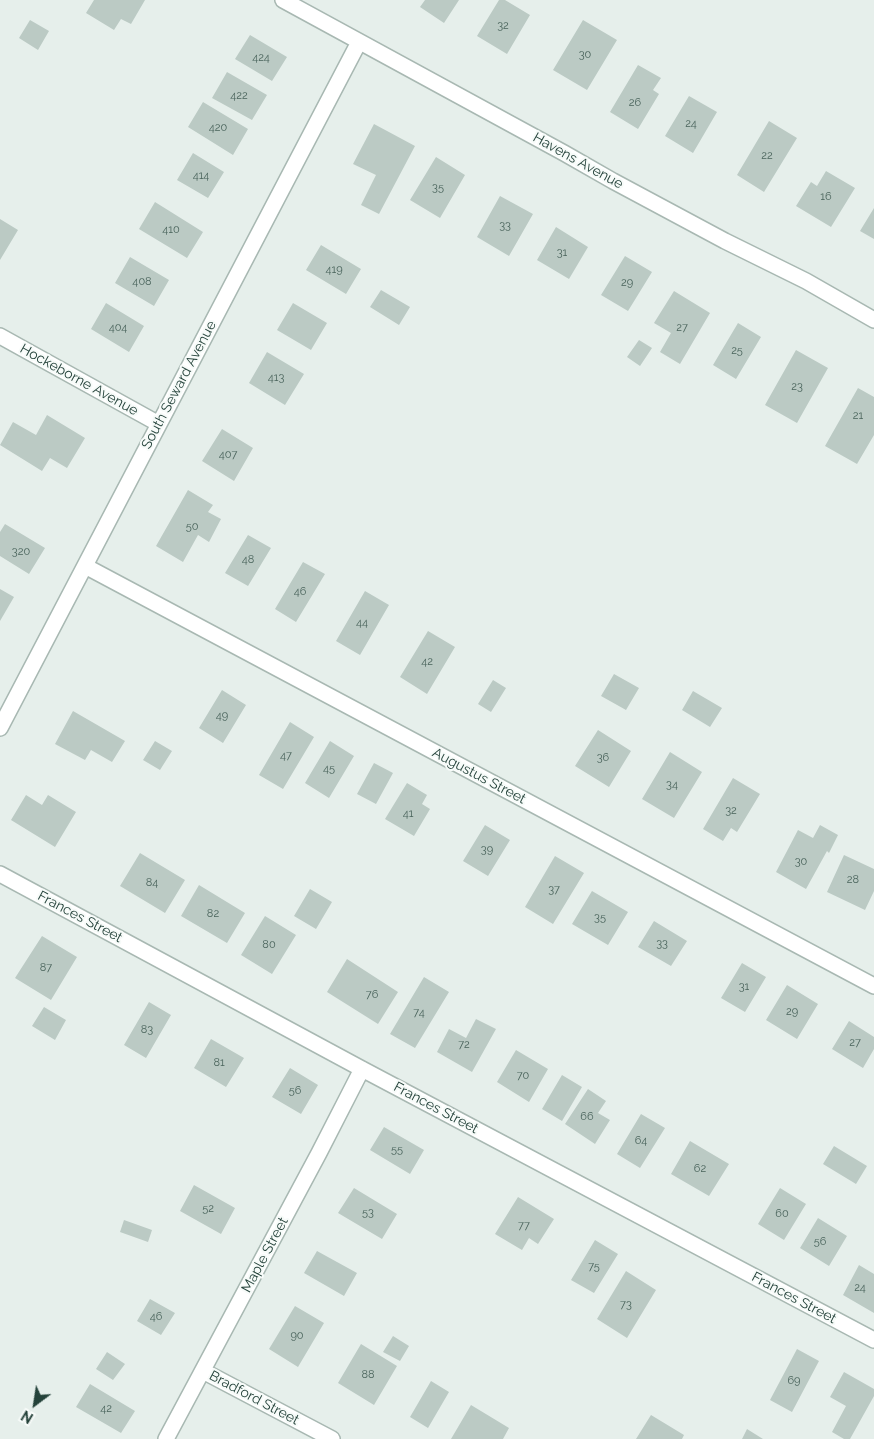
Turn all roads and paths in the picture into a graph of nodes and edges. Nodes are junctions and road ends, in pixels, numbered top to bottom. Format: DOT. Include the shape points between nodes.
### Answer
graph roads {
  1 [pos="283,0"];
  2 [pos="359,42"];
  3 [pos="874,320"];
  4 [pos="0,336"];
  5 [pos="159,424"];
  6 [pos="85,566"];
  7 [pos="0,728"];
  8 [pos="0,874"];
  9 [pos="874,986"];
  10 [pos="362,1069"];
  11 [pos="874,1340"];
  12 [pos="203,1371"];
  13 [pos="166,1439"];
  14 [pos="332,1439"];
  1 -- 2 [label="street, Havens Avenue"];
  2 -- 3 [label="street, Havens Avenue"];
  2 -- 5 [label="street, South Seward Avenue"];
  4 -- 5 [label="street, Hockeborne Avenue"];
  5 -- 6 [label="street, South Seward Avenue"];
  6 -- 7 [label="street, South Seward Avenue"];
  6 -- 9 [label="street, Augustus Street"];
  8 -- 10 [label="street, Frances Street"];
  10 -- 11 [label="street, Frances Street"];
  10 -- 12 [label="street, Maple Street"];
  12 -- 13 [label="street, Maple Street"];
  12 -- 14 [label="street, Bradford Street"];
}
